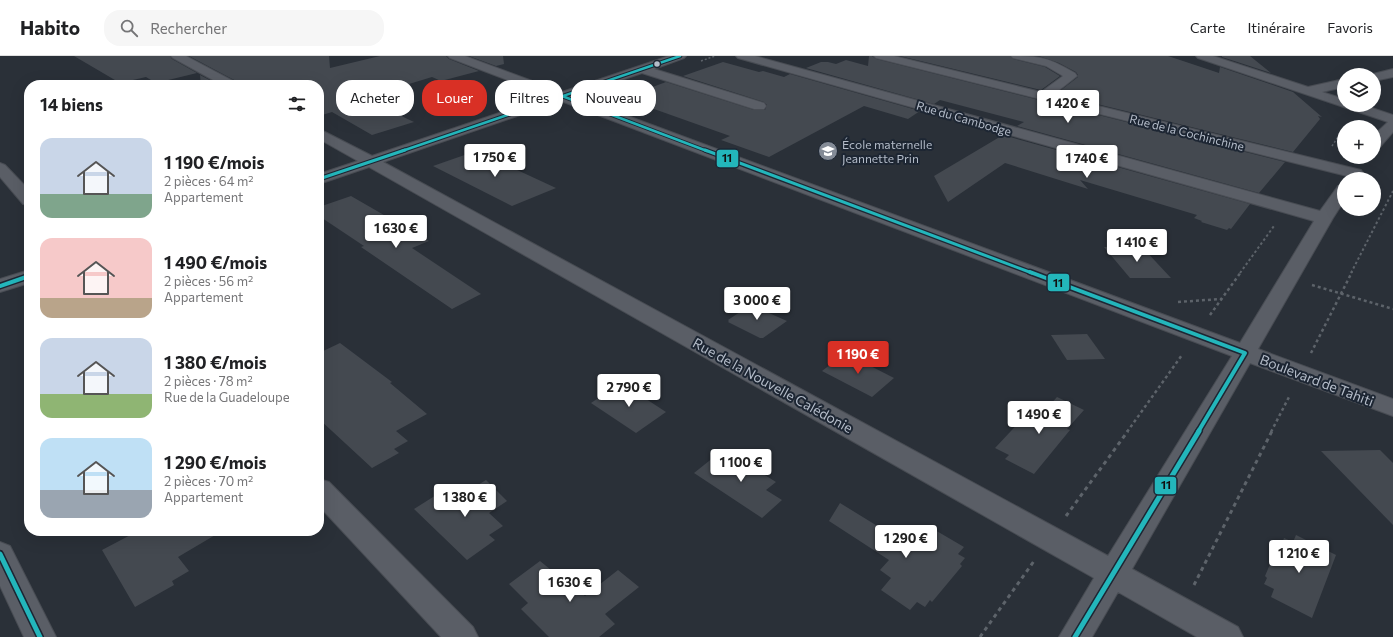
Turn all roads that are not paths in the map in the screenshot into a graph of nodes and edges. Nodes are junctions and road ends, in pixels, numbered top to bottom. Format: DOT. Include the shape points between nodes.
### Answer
graph roads {
  1 [pos="178,56"];
  2 [pos="454,56"];
  3 [pos="680,56"];
  4 [pos="742,56"];
  5 [pos="880,56"];
  6 [pos="1017,56"];
  7 [pos="1202,56"];
  8 [pos="1232,56"];
  9 [pos="1215,61"];
  10 [pos="642,69"];
  11 [pos="1393,73"];
  12 [pos="1381,76"];
  13 [pos="222,80"];
  14 [pos="519,80"];
  15 [pos="1337,84"];
  16 [pos="1327,86"];
  17 [pos="1337,90"];
  18 [pos="1307,91"];
  19 [pos="563,96"];
  20 [pos="563,96"];
  21 [pos="1043,96"];
  22 [pos="1337,101"];
  23 [pos="1381,105"];
  24 [pos="759,106"];
  25 [pos="1393,109"];
  26 [pos="1371,112"];
  27 [pos="503,116"];
  28 [pos="1393,119"];
  29 [pos="1393,125"];
  30 [pos="324,136"];
  31 [pos="1381,136"];
  32 [pos="371,161"];
  33 [pos="0,168"];
  34 [pos="1356,172"];
  35 [pos="324,176"];
  36 [pos="24,194"];
  37 [pos="1337,199"];
  38 [pos="1324,218"];
  39 [pos="24,278"];
  40 [pos="0,286"];
  41 [pos="1245,353"];
  42 [pos="1393,408"];
  43 [pos="324,494"];
  44 [pos="0,554"];
  45 [pos="1113,574"];
  46 [pos="40,637"];
  47 [pos="462,637"];
  48 [pos="1075,637"];
  49 [pos="1227,637"];
  1 -- 13 [label="street"];
  2 -- 14 [label="street, Boulevard de Tahiti"];
  3 -- 10 [label="street"];
  4 -- 38 [label="street, Rue du Cambodge"];
  5 -- 21 [label="street, Rue de la Cochinchine"];
  6 -- 21 [label="street" via="1050,63 1072,76"];
  7 -- 9 [label="street"];
  8 -- 9 [label="street"];
  8 -- 16 [label="street"];
  9 -- 18 [label="street"];
  10 -- 19 [label="street"];
  10 -- 24 [label="street"];
  11 -- 12 [label="street"];
  15 -- 16 [label="street"];
  16 -- 17 [label="street"];
  16 -- 18 [label="street"];
  18 -- 22 [label="street"];
  20 -- 41 [label="street, Boulevard de Tahiti"];
  21 -- 34 [label="street, Rue de la Cochinchine"];
  23 -- 25 [label="street"];
  26 -- 28 [label="street"];
  27 -- 32 [label="street"];
  29 -- 31 [label="street"];
  30 -- 32 [label="street, Rue de la Nouvelle Calédonie"];
  32 -- 35 [label="street"];
  32 -- 45 [label="street, Rue de la Nouvelle Calédonie"];
  33 -- 36 [label="street"];
  37 -- 38 [label="street"];
  38 -- 41 [label="street"];
  39 -- 40 [label="street"];
  41 -- 42 [label="street, Boulevard de Tahiti"];
  41 -- 45 [label="street"];
  43 -- 47 [label="street"];
  44 -- 46 [label="street"];
  45 -- 48 [label="street"];
  45 -- 49 [label="street, Rue de la Nouvelle Calédonie"];
}
